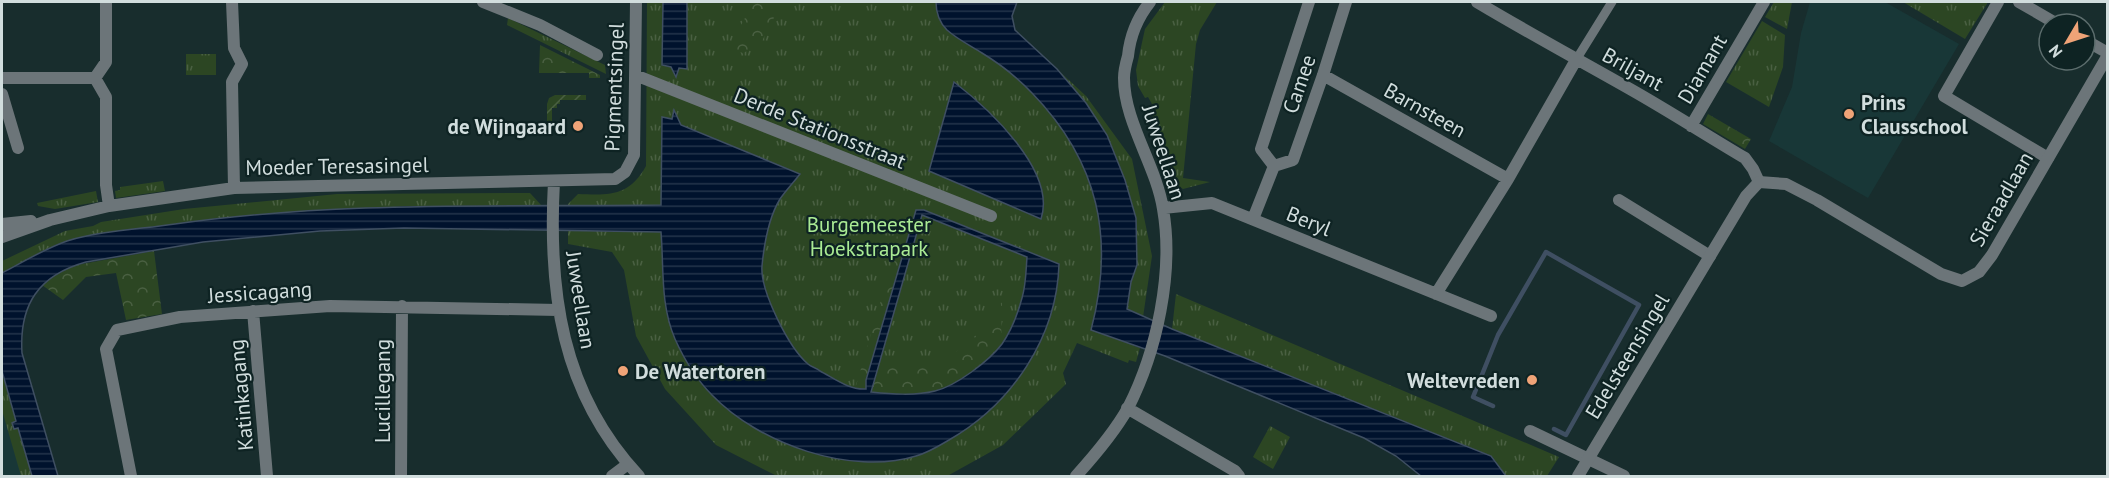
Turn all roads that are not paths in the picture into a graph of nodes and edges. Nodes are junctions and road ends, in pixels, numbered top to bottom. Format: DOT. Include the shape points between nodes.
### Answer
graph roads {
  1 [pos="106,2"];
  2 [pos="232,2"];
  3 [pos="483,2"];
  4 [pos="636,2"];
  5 [pos="1150,2"];
  6 [pos="1309,2"];
  7 [pos="1346,2"];
  8 [pos="1612,2"];
  9 [pos="1764,2"];
  10 [pos="1998,2"];
  11 [pos="2019,2"];
  12 [pos="1482,3"];
  13 [pos="2037,12"];
  14 [pos="2108,54"];
  15 [pos="597,55"];
  16 [pos="1576,60"];
  17 [pos="634,75"];
  18 [pos="1323,75"];
  19 [pos="2,78"];
  20 [pos="94,78"];
  21 [pos="2,94"];
  22 [pos="1691,126"];
  23 [pos="18,148"];
  24 [pos="2048,158"];
  25 [pos="1274,166"];
  26 [pos="626,172"];
  27 [pos="1508,179"];
  28 [pos="554,181"];
  29 [pos="1759,182"];
  30 [pos="234,188"];
  31 [pos="1620,200"];
  32 [pos="109,206"];
  33 [pos="1163,208"];
  34 [pos="990,216"];
  35 [pos="1253,219"];
  36 [pos="50,220"];
  37 [pos="2,224"];
  38 [pos="2,237"];
  39 [pos="1710,256"];
  40 [pos="1436,294"];
  41 [pos="402,306"];
  42 [pos="558,310"];
  43 [pos="253,311"];
  44 [pos="1491,316"];
  45 [pos="1127,408"];
  46 [pos="1530,432"];
  47 [pos="1588,458"];
  48 [pos="628,464"];
  49 [pos="132,477"];
  50 [pos="267,477"];
  51 [pos="401,477"];
  52 [pos="612,477"];
  53 [pos="639,477"];
  54 [pos="1076,477"];
  55 [pos="1239,477"];
  56 [pos="1578,477"];
  57 [pos="1624,477"];
  1 -- 20 [label="street" via="106,62"];
  2 -- 30 [label="street" via="234,48 242,64 232,81"];
  3 -- 15 [label="street" via="540,25"];
  4 -- 17 [label="street, Pigmentsingel"];
  5 -- 33 [label="street, Juweellaan" via="1140,15 1129,47 1124,78 1131,116"];
  6 -- 25 [label="street, Camee" via="1261,149"];
  7 -- 18 [label="street, Camee"];
  8 -- 16 [label="street"];
  9 -- 22 [label="street, Diamant"];
  10 -- 24 [label="street" via="1944,96"];
  11 -- 13 [label="street"];
  12 -- 16 [label="street, Briljant"];
  14 -- 24 [label="street, Sieraadlaan"];
  16 -- 22 [label="street, Briljant"];
  16 -- 27 [label="street"];
  17 -- 26 [label="street, Pigmentsingel" via="634,155"];
  17 -- 34 [label="street, Derde Stationsstraat"];
  18 -- 25 [label="street, Camee" via="1293,160"];
  18 -- 27 [label="street, Barnsteen"];
  19 -- 20 [label="street"];
  20 -- 32 [label="street" via="106,97"];
  21 -- 23 [label="street"];
  22 -- 29 [label="street, Briljant" via="1745,158"];
  24 -- 29 [label="street, Sieraadlaan" via="1992,255 1979,272 1962,281 1941,274 1786,184"];
  25 -- 35 [label="street"];
  26 -- 28 [label="street, Moeder Teresasingel" via="607,181"];
  27 -- 40 [label="street"];
  28 -- 30 [label="street, Moeder Teresasingel"];
  28 -- 42 [label="street, Juweellaan" via="552,252"];
  29 -- 39 [label="street, Edelsteensingel" via="1746,196"];
  30 -- 32 [label="street, Moeder Teresasingel"];
  31 -- 39 [label="street"];
  32 -- 36 [label="street, Moeder Teresasingel"];
  33 -- 35 [label="street, Beryl" via="1212,203"];
  33 -- 45 [label="street, Juweellaan" via="1164,286 1148,361"];
  35 -- 40 [label="street, Beryl"];
  36 -- 37 [label="street, Moeder Teresasingel"];
  36 -- 38 [label="street, Moeder Teresasingel"];
  39 -- 47 [label="street, Edelsteensingel"];
  40 -- 44 [label="street, Beryl"];
  41 -- 42 [label="street, Jessicagang"];
  41 -- 43 [label="street, Jessicagang"];
  41 -- 51 [label="street, Lucillegang"];
  42 -- 48 [label="street, Juweellaan" via="573,371 601,429"];
  43 -- 49 [label="street, Jessicagang" via="180,317 117,330 106,349"];
  43 -- 50 [label="street, Katinkagang"];
  45 -- 54 [label="street, Juweellaan"];
  45 -- 55 [label="street" via="1235,471"];
  46 -- 47 [label="street"];
  47 -- 56 [label="street, Edelsteensingel"];
  47 -- 57 [label="street"];
  48 -- 52 [label="street"];
  48 -- 53 [label="street, Juweellaan"];
}
